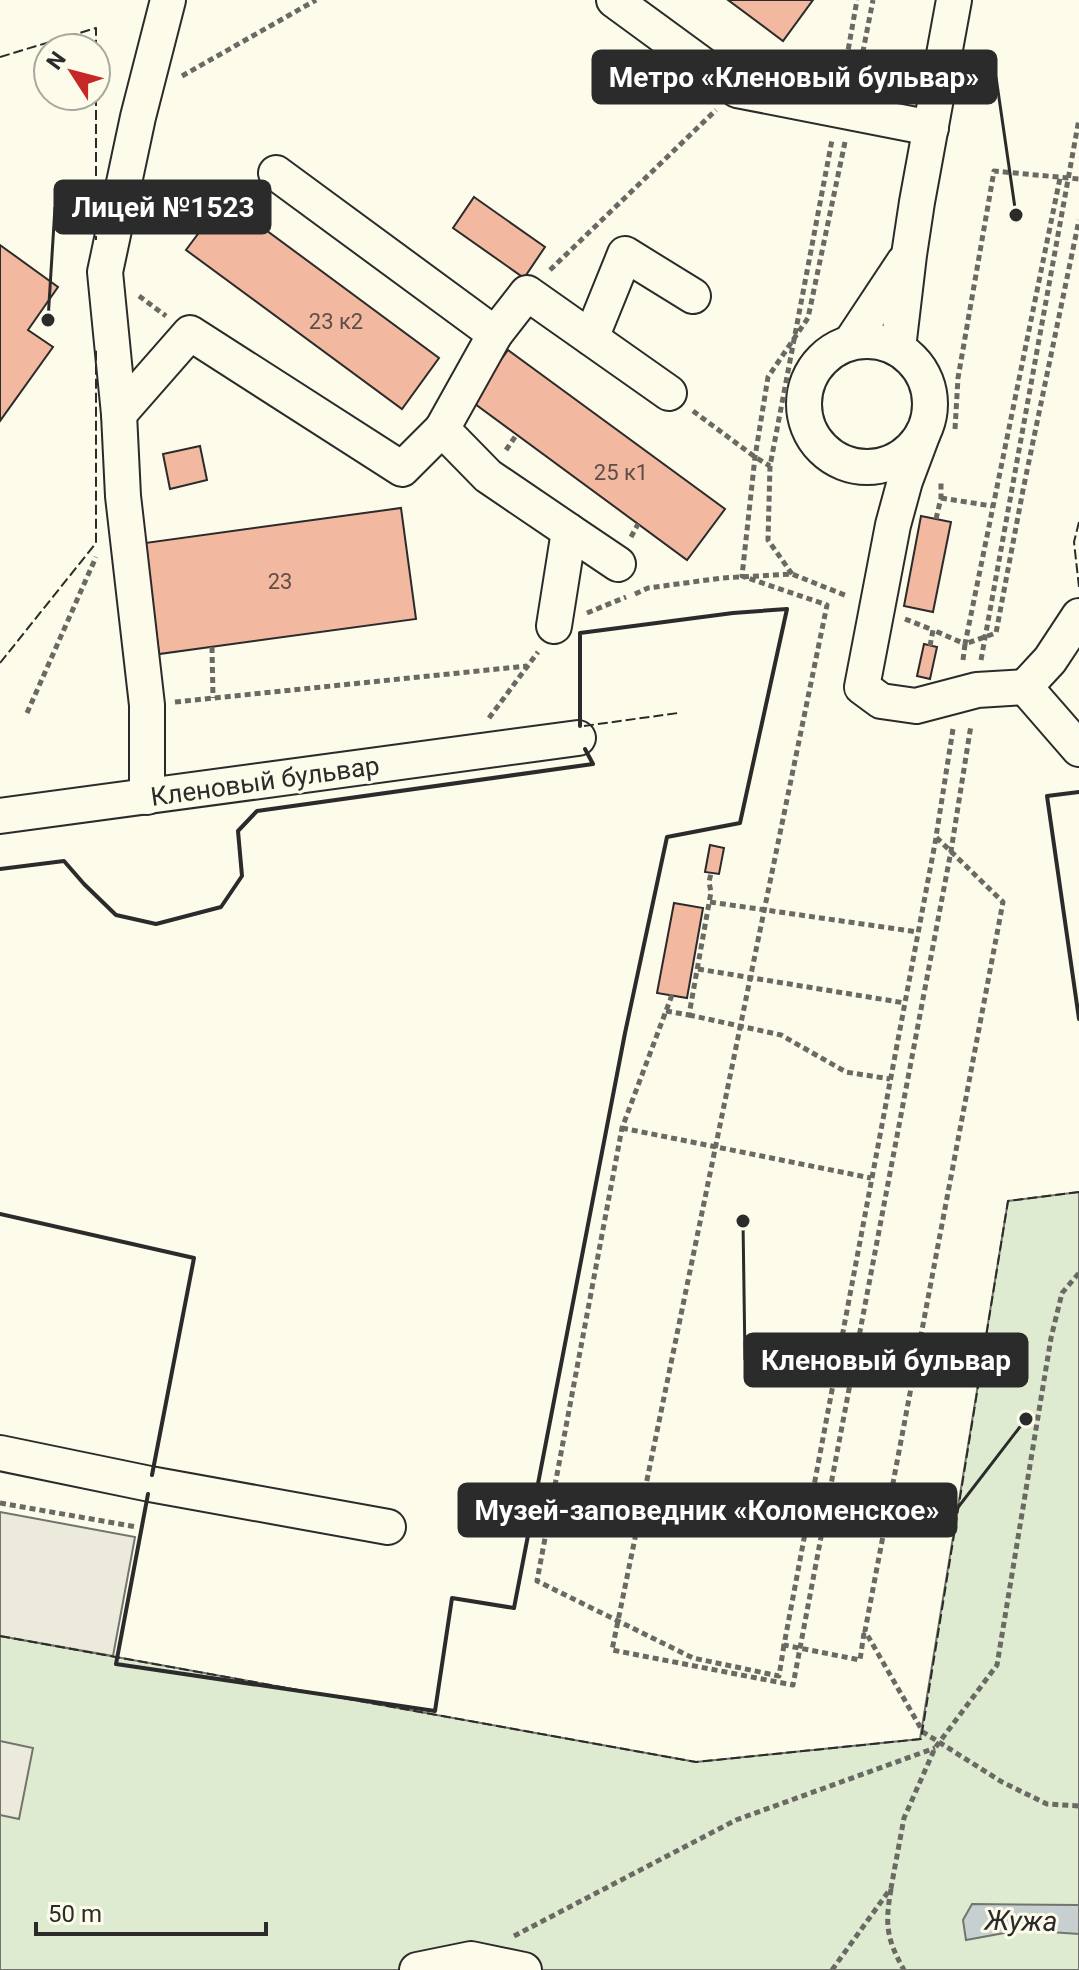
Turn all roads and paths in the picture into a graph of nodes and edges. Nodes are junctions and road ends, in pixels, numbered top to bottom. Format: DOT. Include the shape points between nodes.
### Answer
graph roads {
  1 [pos="168,0"];
  2 [pos="316,0"];
  3 [pos="614,0"];
  4 [pos="857,0"];
  5 [pos="873,0"];
  6 [pos="954,0"];
  7 [pos="737,90"];
  8 [pos="143,98"];
  9 [pos="845,111"];
  10 [pos="1079,119"];
  11 [pos="931,128"];
  12 [pos="276,173"];
  13 [pos="1060,178"];
  14 [pos="1068,178"];
  15 [pos="1079,179"];
  16 [pos="1079,220"];
  17 [pos="909,255"];
  18 [pos="105,272"];
  19 [pos="527,293"];
  20 [pos="693,296"];
  21 [pos="190,333"];
  22 [pos="495,334"];
  23 [pos="591,338"];
  24 [pos="793,342"];
  25 [pos="851,342"];
  26 [pos="898,348"];
  27 [pos="669,393"];
  28 [pos="119,414"];
  29 [pos="442,429"];
  30 [pos="937,437"];
  31 [pos="755,457"];
  32 [pos="843,463"];
  33 [pos="770,466"];
  34 [pos="941,470"];
  35 [pos="941,498"];
  36 [pos="992,506"];
  37 [pos="936,519"];
  38 [pos="893,525"];
  39 [pos="569,531"];
  40 [pos="97,554"];
  41 [pos="618,564"];
  42 [pos="742,576"];
  43 [pos="1079,616"];
  44 [pos="554,626"];
  45 [pos="986,636"];
  46 [pos="965,644"];
  47 [pos="930,646"];
  48 [pos="212,647"];
  49 [pos="528,666"];
  50 [pos="1025,687"];
  51 [pos="967,692"];
  52 [pos="213,698"];
  53 [pos="147,705"];
  54 [pos="27,713"];
  55 [pos="481,728"];
  56 [pos="578,738"];
  57 [pos="1079,749"];
  58 [pos="147,797"];
  59 [pos="0,816"];
  60 [pos="936,837"];
  61 [pos="951,851"];
  62 [pos="711,873"];
  63 [pos="710,902"];
  64 [pos="764,910"];
  65 [pos="918,932"];
  66 [pos="698,969"];
  67 [pos="750,977"];
  68 [pos="672,995"];
  69 [pos="905,1003"];
  70 [pos="666,1011"];
  71 [pos="689,1015"];
  72 [pos="741,1026"];
  73 [pos="890,1079"];
  74 [pos="622,1128"];
  75 [pos="716,1147"];
  76 [pos="871,1178"];
  77 [pos="1079,1273"];
  78 [pos="0,1453"];
  79 [pos="0,1503"];
  80 [pos="137,1527"];
  81 [pos="388,1527"];
  82 [pos="618,1621"];
  83 [pos="865,1631"];
  84 [pos="784,1645"];
  85 [pos="800,1648"];
  86 [pos="940,1742"];
  87 [pos="935,1748"];
  88 [pos="1079,1806"];
  89 [pos="891,1888"];
  90 [pos="471,1959"];
  91 [pos="417,1970"];
  92 [pos="524,1970"];
  93 [pos="832,1970"];
  94 [pos="904,1970"];
  1 -- 8 [label="street"];
  2 -- 8 [label="path"];
  3 -- 7 [label="street"];
  4 -- 9 [label="path"];
  5 -- 9 [label="path"];
  6 -- 11 [label="street"];
  7 -- 9 [label="street"];
  7 -- 19 [label="path"];
  8 -- 18 [label="street"];
  9 -- 11 [label="street"];
  9 -- 24 [label="path"];
  9 -- 24 [label="path" via="808,318"];
  10 -- 14 [label="path"];
  11 -- 17 [label="street"];
  12 -- 22 [label="street"];
  13 -- 14 [label="path"];
  13 -- 30 [label="path" via="994,171 958,378 956,426"];
  13 -- 36 [label="path"];
  14 -- 15 [label="path"];
  14 -- 45 [label="path"];
  16 -- 45 [label="path" via="996,633"];
  17 -- 25 [label="street"];
  17 -- 26 [label="street"];
  18 -- 21 [label="path"];
  18 -- 28 [label="street"];
  19 -- 22 [label="street"];
  19 -- 23 [label="street"];
  20 -- 23 [label="street" via="625,254"];
  21 -- 28 [label="street"];
  21 -- 29 [label="street" via="402,469"];
  22 -- 29 [label="street"];
  23 -- 27 [label="street"];
  24 -- 31 [label="path" via="768,377"];
  24 -- 33 [label="path"];
  25 -- 26 [label="street" via="877,341"];
  25 -- 32 [label="street" via="818,363 803,400 813,438"];
  26 -- 30 [label="street" via="921,369"];
  27 -- 31 [label="path"];
  28 -- 53 [label="street"];
  29 -- 39 [label="street" via="488,476"];
  30 -- 32 [label="street" via="882,466"];
  30 -- 38 [label="street" via="905,481"];
  31 -- 33 [label="path"];
  31 -- 42 [label="path"];
  32 -- 38 [label="street" via="882,499"];
  33 -- 42 [label="path" via="768,540 792,574"];
  34 -- 35 [label="path"];
  35 -- 36 [label="path"];
  35 -- 37 [label="path"];
  36 -- 46 [label="path"];
  38 -- 51 [label="street" via="862,687 881,701 916,706"];
  39 -- 41 [label="street"];
  39 -- 44 [label="street"];
  40 -- 54 [label="path"];
  42 -- 44 [label="path" via="648,588"];
  42 -- 64 [label="path" via="827,605"];
  43 -- 50 [label="street"];
  44 -- 49 [label="path"];
  45 -- 46 [label="path"];
  45 -- 51 [label="path"];
  46 -- 47 [label="path" via="933,630"];
  46 -- 51 [label="path"];
  48 -- 52 [label="path"];
  49 -- 52 [label="path"];
  49 -- 55 [label="path"];
  50 -- 51 [label="street"];
  50 -- 57 [label="street"];
  51 -- 60 [label="path"];
  51 -- 61 [label="path"];
  52 -- 53 [label="path"];
  53 -- 58 [label="street"];
  56 -- 58 [label="street, Кленовый бульвар"];
  58 -- 59 [label="street, Кленовый бульвар"];
  60 -- 61 [label="path"];
  60 -- 65 [label="path"];
  61 -- 83 [label="path" via="1003,902"];
  61 -- 85 [label="path"];
  62 -- 63 [label="path"];
  63 -- 64 [label="path"];
  63 -- 66 [label="path"];
  64 -- 65 [label="path"];
  64 -- 67 [label="path"];
  65 -- 69 [label="path"];
  66 -- 67 [label="path"];
  66 -- 71 [label="path"];
  67 -- 69 [label="path"];
  67 -- 72 [label="path"];
  68 -- 70 [label="path"];
  69 -- 73 [label="path"];
  70 -- 71 [label="path"];
  70 -- 74 [label="path"];
  71 -- 72 [label="path"];
  72 -- 73 [label="path" via="781,1035 846,1072"];
  72 -- 75 [label="path"];
  73 -- 76 [label="path"];
  74 -- 75 [label="path"];
  74 -- 82 [label="path" via="537,1581"];
  75 -- 76 [label="path"];
  75 -- 82 [label="path"];
  76 -- 84 [label="path"];
  77 -- 86 [label="path" via="1062,1293 1051,1338 997,1665"];
  78 -- 81 [label="street"];
  79 -- 80 [label="path"];
  82 -- 84 [label="path" via="693,1658 779,1676"];
  82 -- 85 [label="path" via="612,1650 793,1685"];
  83 -- 85 [label="path" via="860,1660"];
  83 -- 86 [label="path" via="923,1732"];
  84 -- 85 [label="path"];
  86 -- 87 [label="path"];
  86 -- 88 [label="path" via="1047,1804"];
  87 -- 89 [label="path" via="904,1818"];
  87 -- 90 [label="path" via="736,1820"];
  89 -- 93 [label="path"];
  89 -- 94 [label="path" via="888,1934"];
  90 -- 91 [label="street"];
  90 -- 92 [label="street"];
}
